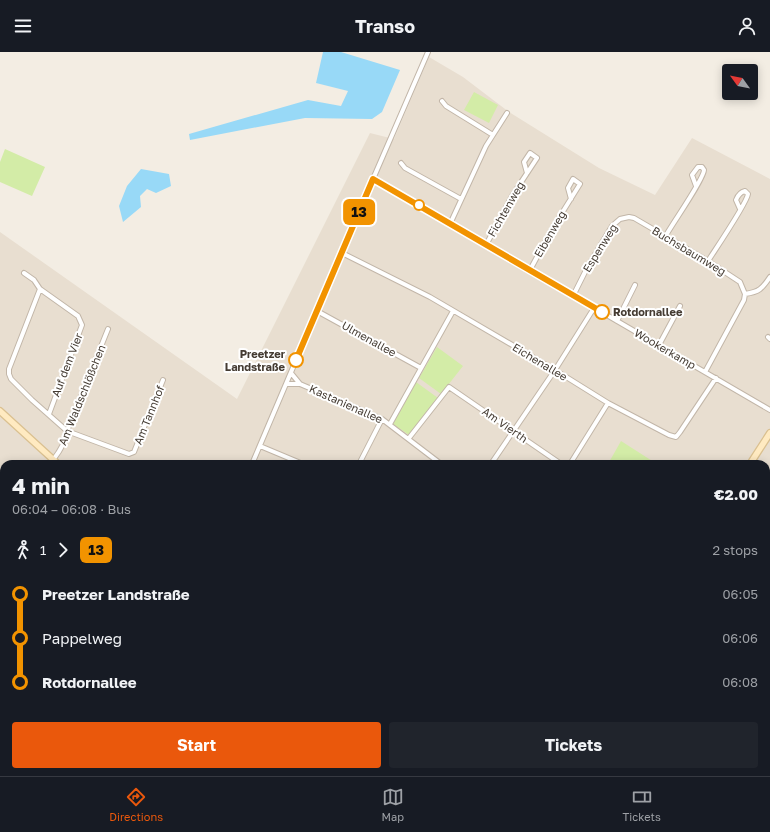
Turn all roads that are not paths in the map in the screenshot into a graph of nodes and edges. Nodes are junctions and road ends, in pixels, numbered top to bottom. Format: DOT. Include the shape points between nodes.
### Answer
graph roads {
  1 [pos="428,52"];
  2 [pos="442,101"];
  3 [pos="507,113"];
  4 [pos="493,135"];
  5 [pos="401,163"];
  6 [pos="527,174"];
  7 [pos="373,179"];
  8 [pos="696,186"];
  9 [pos="461,199"];
  10 [pos="571,199"];
  11 [pos="740,209"];
  12 [pos="639,221"];
  13 [pos="450,224"];
  14 [pos="665,237"];
  15 [pos="486,245"];
  16 [pos="342,253"];
  17 [pos="708,261"];
  18 [pos="530,270"];
  19 [pos="24,273"];
  20 [pos="770,277"];
  21 [pos="635,285"];
  22 [pos="40,289"];
  23 [pos="745,294"];
  24 [pos="573,296"];
  25 [pos="680,306"];
  26 [pos="594,308"];
  27 [pos="317,311"];
  28 [pos="453,311"];
  29 [pos="617,321"];
  30 [pos="108,329"];
  31 [pos="659,345"];
  32 [pos="421,368"];
  33 [pos="555,370"];
  34 [pos="705,372"];
  35 [pos="291,373"];
  36 [pos="716,378"];
  37 [pos="163,380"];
  38 [pos="286,384"];
  39 [pos="300,384"];
  40 [pos="608,404"];
  41 [pos="770,410"];
  42 [pos="0,411"];
  43 [pos="49,414"];
  44 [pos="382,419"];
  45 [pos="390,424"];
  46 [pos="68,431"];
  47 [pos="514,431"];
  48 [pos="770,433"];
  49 [pos="409,438"];
  50 [pos="768,441"];
  51 [pos="260,446"];
  52 [pos="53,460"];
  53 [pos="56,460"];
  54 [pos="254,460"];
  55 [pos="293,460"];
  56 [pos="361,460"];
  57 [pos="436,460"];
  58 [pos="494,460"];
  59 [pos="556,460"];
  60 [pos="573,460"];
  61 [pos="753,460"];
  1 -- 7 [label="street"];
  2 -- 4 [label="street"];
  3 -- 4 [label="street"];
  4 -- 9 [label="street"];
  5 -- 9 [label="street"];
  6 -- 6 [label="street, Fichtenweg" via="537,158 530,153 524,162"];
  6 -- 15 [label="street, Fichtenweg"];
  7 -- 13 [label="street, Wookerkamp"];
  7 -- 16 [label="street"];
  8 -- 14 [label="street"];
  9 -- 13 [label="street"];
  10 -- 18 [label="street, Eibenweg"];
  11 -- 17 [label="street"];
  12 -- 14 [label="street, Buchsbaumweg"];
  12 -- 24 [label="street, Espenweg" via="629,217 616,222 588,266"];
  13 -- 15 [label="street, Wookerkamp"];
  14 -- 17 [label="street, Buchsbaumweg"];
  15 -- 18 [label="street, Wookerkamp"];
  16 -- 27 [label="street"];
  16 -- 28 [label="street, Eichenallee"];
  17 -- 23 [label="street, Buchsbaumweg" via="740,282"];
  18 -- 24 [label="street, Wookerkamp"];
  19 -- 22 [label="street, Auf dem Vier" via="34,280"];
  20 -- 23 [label="street" via="756,293"];
  21 -- 29 [label="street"];
  22 -- 43 [label="street, Auf dem Vier" via="9,374 21,390"];
  22 -- 43 [label="street, Auf dem Vier" via="78,316 82,325"];
  23 -- 34 [label="street"];
  24 -- 26 [label="street, Wookerkamp"];
  25 -- 31 [label="street"];
  26 -- 29 [label="street, Wookerkamp"];
  26 -- 33 [label="street"];
  27 -- 32 [label="street, Ulmenallee"];
  27 -- 35 [label="street"];
  28 -- 32 [label="street"];
  28 -- 33 [label="street, Eichenallee"];
  29 -- 31 [label="street, Wookerkamp"];
  30 -- 46 [label="street, Am Waldschlößchen"];
  31 -- 34 [label="street, Wookerkamp"];
  32 -- 45 [label="street"];
  33 -- 40 [label="street, Eichenallee"];
  33 -- 47 [label="street"];
  34 -- 36 [label="street, Wookerkamp"];
  35 -- 38 [label="street"];
  35 -- 39 [label="street, Kastanienallee"];
  36 -- 40 [label="street, Eichenallee" via="676,437"];
  36 -- 41 [label="street, Wookerkamp"];
  37 -- 46 [label="street, Am Tannhof" via="134,452 129,454"];
  38 -- 39 [label="street, Kastanienallee"];
  38 -- 51 [label="street"];
  39 -- 44 [label="street, Kastanienallee"];
  40 -- 60 [label="street"];
  42 -- 52 [label="main road"];
  43 -- 46 [label="street, Auf dem Vier"];
  44 -- 45 [label="street, Kastanienallee"];
  44 -- 56 [label="street"];
  45 -- 49 [label="street, Kastanienallee"];
  46 -- 53 [label="street, Am Waldschlößchen"];
  47 -- 49 [label="street, Am Vierth" via="449,387"];
  47 -- 58 [label="street"];
  47 -- 59 [label="street, Am Vierth"];
  48 -- 50 [label="main road"];
  49 -- 57 [label="street, Kastanienallee"];
  50 -- 61 [label="main road"];
  51 -- 54 [label="street"];
  51 -- 55 [label="street"];
}
